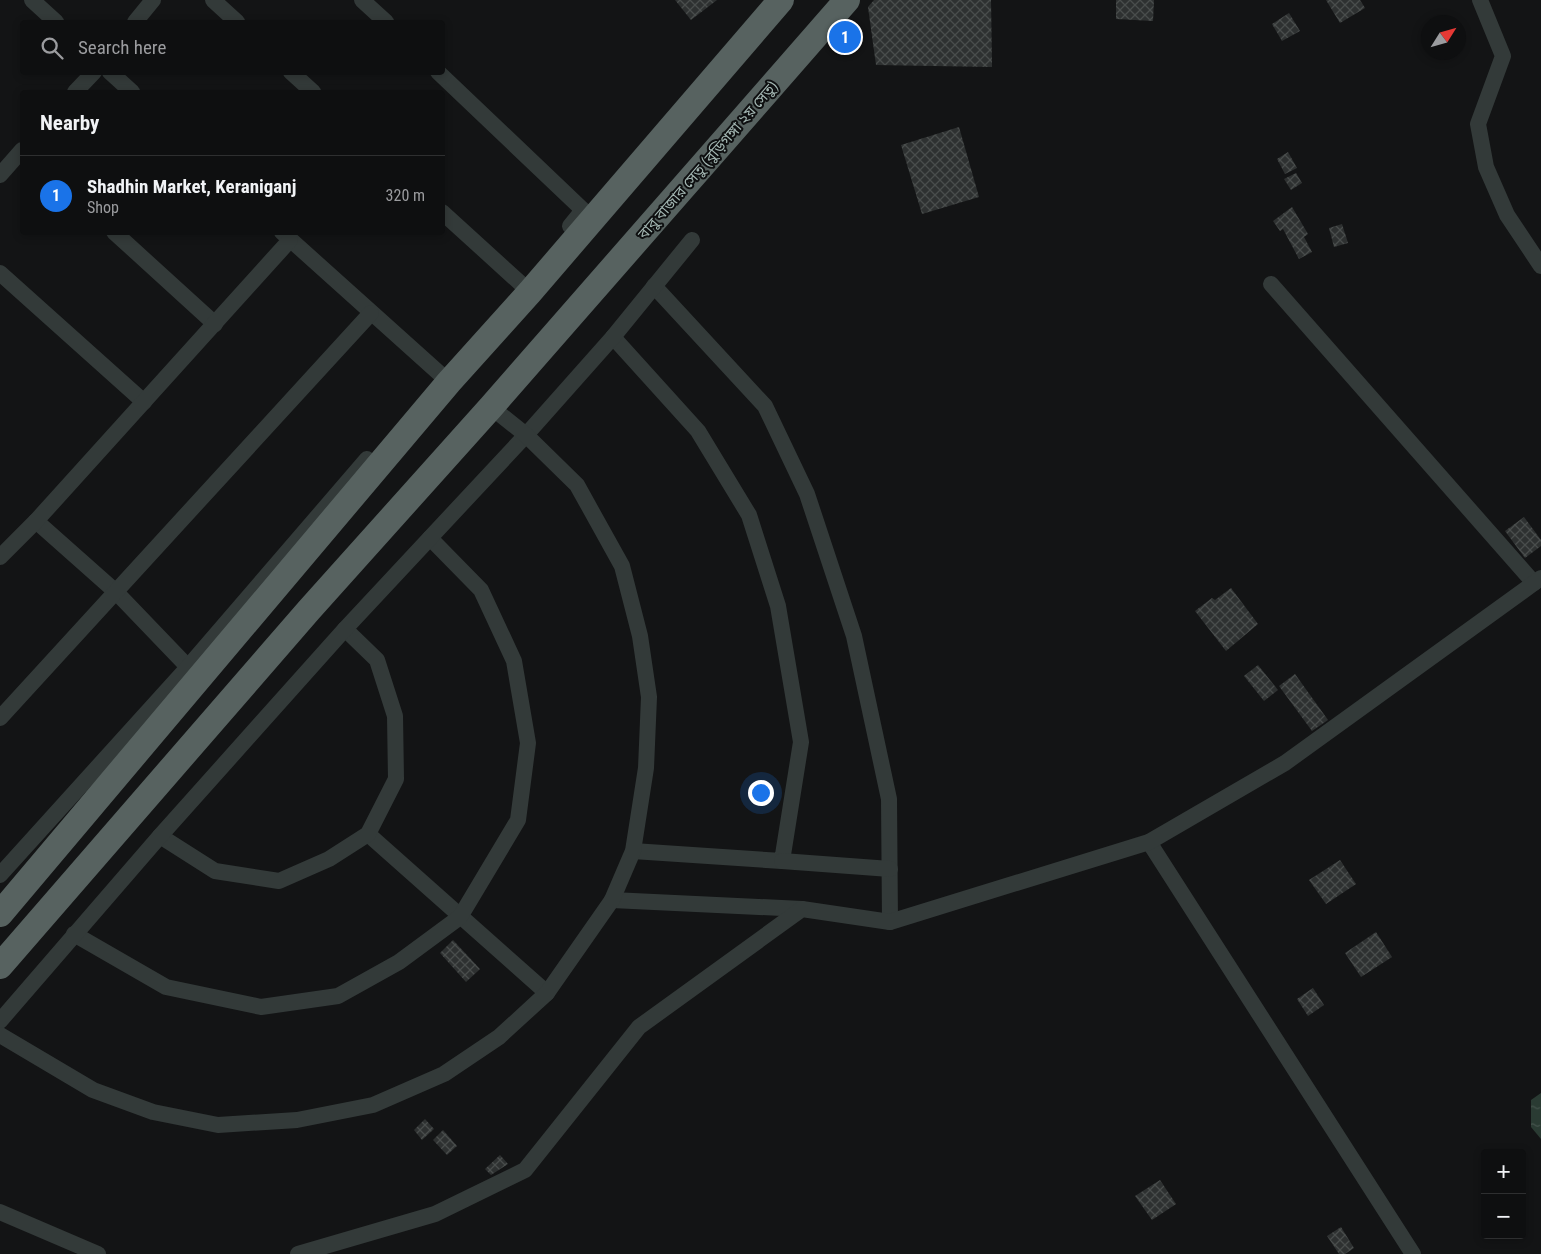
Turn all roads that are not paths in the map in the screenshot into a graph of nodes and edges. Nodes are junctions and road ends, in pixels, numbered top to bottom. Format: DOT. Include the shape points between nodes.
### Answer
graph roads {
  1 [pos="32,0"];
  2 [pos="154,0"];
  3 [pos="213,0"];
  4 [pos="362,0"];
  5 [pos="781,0"];
  6 [pos="846,0"];
  7 [pos="1480,0"];
  8 [pos="54,20"];
  9 [pos="137,20"];
  10 [pos="235,20"];
  11 [pos="384,20"];
  12 [pos="91,75"];
  13 [pos="113,75"];
  14 [pos="294,75"];
  15 [pos="441,75"];
  16 [pos="78,90"];
  17 [pos="130,90"];
  18 [pos="311,90"];
  19 [pos="20,152"];
  20 [pos="0,175"];
  21 [pos="445,215"];
  22 [pos="117,235"];
  23 [pos="286,236"];
  24 [pos="692,240"];
  25 [pos="1541,266"];
  26 [pos="0,272"];
  27 [pos="1271,284"];
  28 [pos="654,286"];
  29 [pos="525,288"];
  30 [pos="371,313"];
  31 [pos="215,324"];
  32 [pos="613,337"];
  33 [pos="445,378"];
  34 [pos="144,402"];
  35 [pos="491,407"];
  36 [pos="526,434"];
  37 [pos="36,521"];
  38 [pos="430,538"];
  39 [pos="0,557"];
  40 [pos="1537,581"];
  41 [pos="116,592"];
  42 [pos="345,629"];
  43 [pos="188,667"];
  44 [pos="0,718"];
  45 [pos="368,834"];
  46 [pos="160,836"];
  47 [pos="1149,842"];
  48 [pos="633,851"];
  49 [pos="782,861"];
  50 [pos="890,868"];
  51 [pos="0,875"];
  52 [pos="612,900"];
  53 [pos="802,909"];
  54 [pos="0,914"];
  55 [pos="460,917"];
  56 [pos="890,922"];
  57 [pos="74,934"];
  58 [pos="0,966"];
  59 [pos="547,993"];
  60 [pos="0,1021"];
  61 [pos="0,1035"];
  62 [pos="0,1212"];
  63 [pos="98,1254"];
  64 [pos="298,1254"];
  65 [pos="1413,1254"];
  1 -- 8 [label="street"];
  2 -- 9 [label="street"];
  3 -- 10 [label="street"];
  4 -- 11 [label="street"];
  5 -- 29 [label="highway"];
  6 -- 35 [label="highway, বাবু বাজার সেতু (বুড়িগঙ্গা ২য় সেতু)"];
  7 -- 25 [label="street" via="1503,56 1478,124 1486,167 1507,215"];
  12 -- 16 [label="street"];
  13 -- 17 [label="street"];
  14 -- 18 [label="street"];
  15 -- 29 [label="street" via="583,210"];
  19 -- 20 [label="street"];
  21 -- 29 [label="street"];
  22 -- 31 [label="street"];
  23 -- 30 [label="street"];
  23 -- 31 [label="street"];
  24 -- 28 [label="street"];
  26 -- 34 [label="street"];
  27 -- 40 [label="street"];
  28 -- 32 [label="street"];
  28 -- 50 [label="street" via="765,406 807,494 854,636 889,799"];
  29 -- 33 [label="highway"];
  30 -- 33 [label="street"];
  30 -- 41 [label="street"];
  31 -- 34 [label="street"];
  32 -- 36 [label="street"];
  32 -- 49 [label="street" via="698,431 749,515 778,606 801,742"];
  33 -- 43 [label="street"];
  33 -- 54 [label="highway"];
  34 -- 37 [label="street"];
  35 -- 36 [label="street"];
  35 -- 58 [label="highway, বাবু বাজার সেতু (বুড়িগঙ্গা ২য় সেতু)" via="309,610"];
  36 -- 38 [label="street"];
  36 -- 48 [label="street" via="577,485 622,566 640,636 649,697 646,768"];
  37 -- 39 [label="street"];
  37 -- 41 [label="street"];
  38 -- 42 [label="street"];
  38 -- 55 [label="street" via="481,590 514,661 528,743 518,820"];
  40 -- 47 [label="street" via="1285,763"];
  41 -- 43 [label="street"];
  41 -- 44 [label="street"];
  42 -- 45 [label="street" via="377,660 395,716 396,780"];
  42 -- 46 [label="street"];
  43 -- 51 [label="street"];
  45 -- 46 [label="street" via="329,859 278,881 215,871"];
  45 -- 55 [label="street"];
  46 -- 57 [label="street"];
  47 -- 56 [label="street"];
  47 -- 65 [label="street"];
  48 -- 49 [label="street"];
  48 -- 52 [label="street"];
  49 -- 50 [label="street"];
  50 -- 56 [label="street"];
  52 -- 53 [label="street"];
  52 -- 59 [label="street"];
  53 -- 56 [label="street"];
  53 -- 64 [label="street" via="639,1027 525,1170 435,1214"];
  55 -- 57 [label="street" via="400,962 338,996 261,1007 166,987"];
  55 -- 59 [label="street"];
  57 -- 60 [label="street"];
  59 -- 61 [label="street" via="499,1037 444,1074 373,1105 297,1120 218,1125 153,1112 93,1090"];
  62 -- 63 [label="street"];
}
